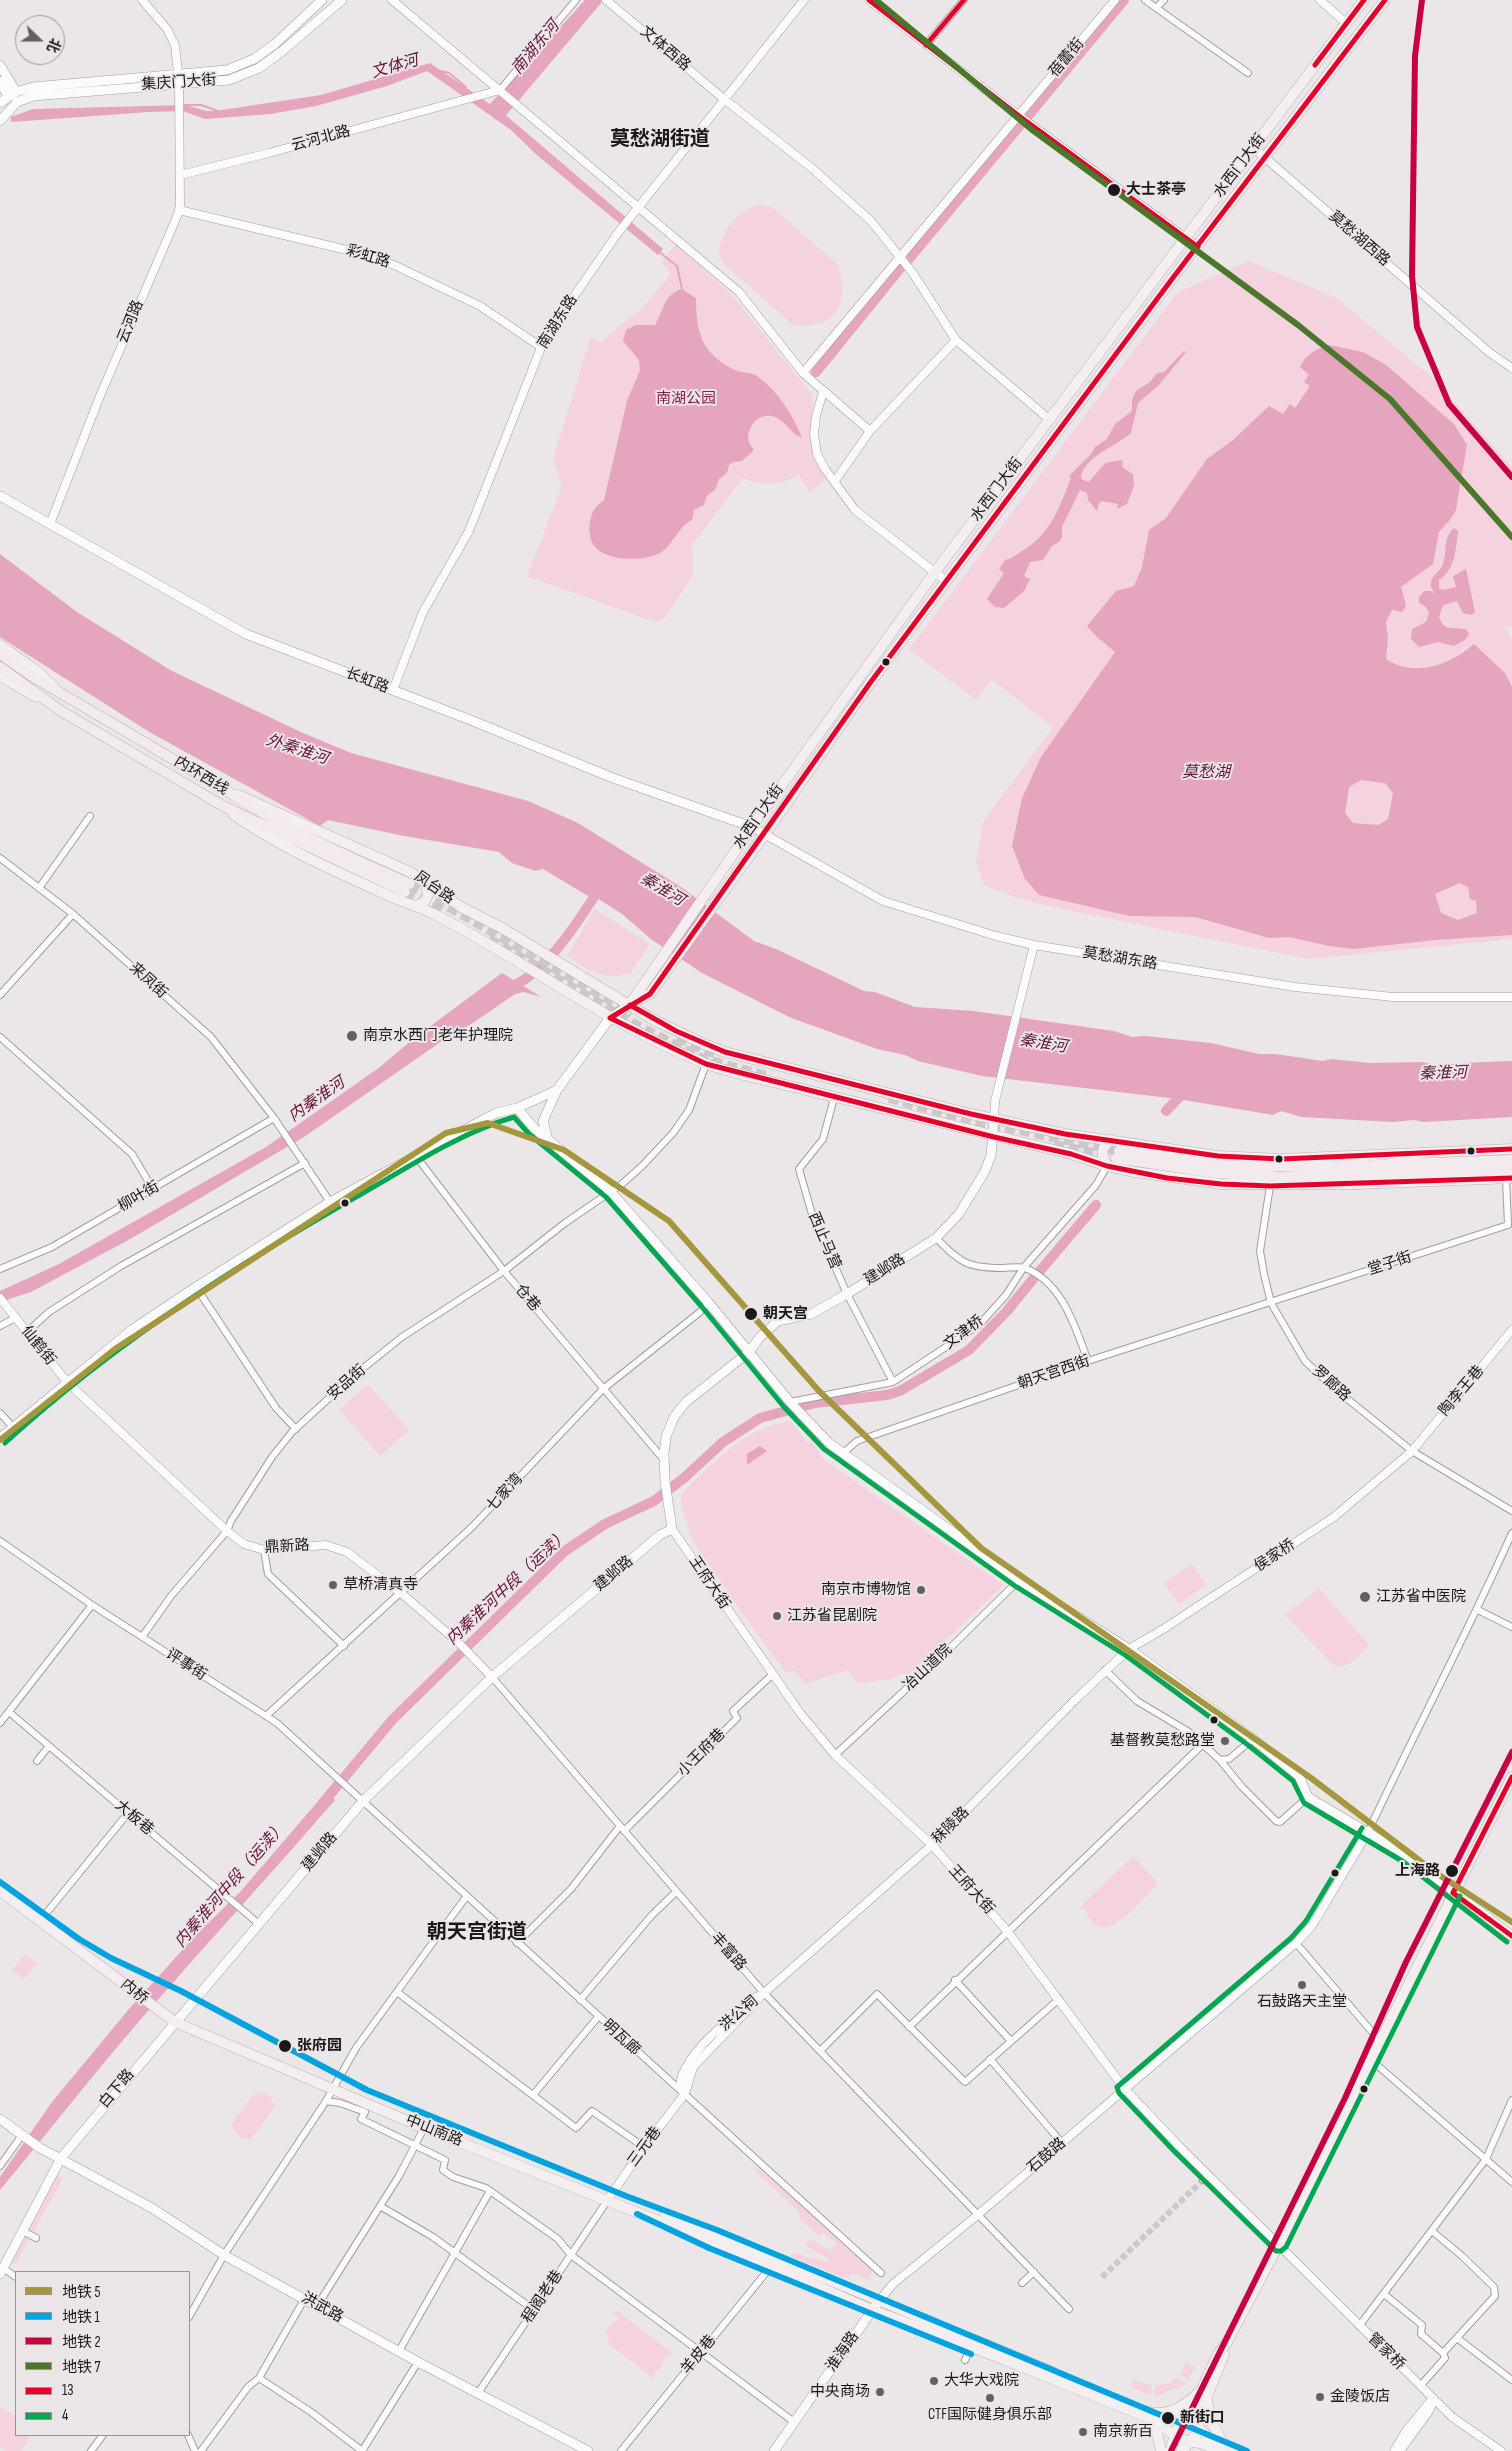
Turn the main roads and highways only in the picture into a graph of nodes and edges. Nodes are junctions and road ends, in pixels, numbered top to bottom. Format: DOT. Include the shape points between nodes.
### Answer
graph roads {
  1 [pos="322,0"];
  2 [pos="342,0"];
  3 [pos="1364,0"];
  4 [pos="1385,0"];
  5 [pos="0,64"];
  6 [pos="0,81"];
  7 [pos="12,94"];
  8 [pos="0,103"];
  9 [pos="0,121"];
  10 [pos="0,496"];
  11 [pos="0,645"];
  12 [pos="0,654"];
  13 [pos="0,667"];
  14 [pos="0,676"];
  15 [pos="58,691"];
  16 [pos="60,710"];
  17 [pos="228,791"];
  18 [pos="223,806"];
  19 [pos="752,827"];
  20 [pos="424,880"];
  21 [pos="415,906"];
  22 [pos="630,1005"];
  23 [pos="610,1018"];
  24 [pos="666,1026"];
  25 [pos="657,1042"];
  26 [pos="557,1090"];
  27 [pos="517,1108"];
  28 [pos="994,1119"];
  29 [pos="994,1137"];
  30 [pos="548,1140"];
  31 [pos="1112,1140"];
  32 [pos="1512,1149"];
  33 [pos="1118,1155"];
  34 [pos="1392,1156"];
  35 [pos="1364,1157"];
  36 [pos="1512,1160"];
  37 [pos="1107,1166"];
  38 [pos="1452,1166"];
  39 [pos="1512,1169"];
  40 [pos="1323,1172"];
  41 [pos="1509,1178"];
  42 [pos="1408,1181"];
  43 [pos="1356,1184"];
  44 [pos="749,1352"];
  45 [pos="0,1438"];
  46 [pos="1512,1777"];
  47 [pos="0,1891"];
  48 [pos="1453,1893"];
  49 [pos="1512,1936"];
  50 [pos="153,2008"];
  51 [pos="175,2022"];
  52 [pos="0,2119"];
  53 [pos="60,2158"];
  54 [pos="2,2271"];
  55 [pos="875,2306"];
  56 [pos="1205,2390"];
  57 [pos="1150,2416"];
  58 [pos="1183,2420"];
  59 [pos="1188,2435"];
  60 [pos="1222,2449"];
  61 [pos="588,2451"];
  62 [pos="774,2451"];
  63 [pos="1161,2451"];
  64 [pos="1170,2451"];
  65 [pos="1181,2451"];
  66 [pos="1196,2451"];
  67 [pos="1241,2451"];
  1 -- 7 [label="main road, 集庆门大街" via="275,44 254,59 227,70 45,86"];
  2 -- 9 [label="main road, 集庆门大街" via="259,68 230,80 33,96 17,102"];
  3 -- 19 [label="main road, 水西门大街" via="935,572"];
  4 -- 22 [label="main road, 水西门大街" via="870,683 650,994"];
  5 -- 7 [label="main road"];
  6 -- 7 [label="main road"];
  7 -- 8 [label="main road, 集庆门大街"];
  10 -- 19 [label="main road, 长虹路" via="246,634 613,778"];
  11 -- 15 [label="main road" via="37,671"];
  12 -- 15 [label="highway, 内环西线"];
  13 -- 16 [label="highway, 内环西线"];
  14 -- 16 [label="main road"];
  15 -- 17 [label="highway, 内环西线"];
  16 -- 18 [label="highway, 内环西线"];
  17 -- 18 [label="highway, 内环西线" via="257,811 407,888"];
  17 -- 20 [label="main road, 凤台路" via="345,841"];
  18 -- 21 [label="main road, 凤台路" via="270,838"];
  19 -- 22 [label="main road, 水西门大街"];
  20 -- 21 [label="main road" via="428,897"];
  20 -- 22 [label="main road, 凤台路" via="461,907 524,940"];
  21 -- 23 [label="main road, 凤台路" via="513,958"];
  22 -- 23 [label="main road"];
  22 -- 24 [label="main road, 凤台路"];
  23 -- 25 [label="main road, 凤台路"];
  23 -- 26 [label="main road"];
  24 -- 25 [label="main road" via="653,1030"];
  24 -- 28 [label="main road, 凤台路" via="725,1052"];
  25 -- 29 [label="main road, 凤台路" via="706,1064"];
  26 -- 27 [label="main road"];
  26 -- 30 [label="main road" via="543,1121"];
  27 -- 30 [label="main road"];
  27 -- 45 [label="main road" via="496,1113 330,1202 196,1287 133,1329"];
  28 -- 29 [label="main road, 建邺路"];
  28 -- 31 [label="main road, 凤台路"];
  29 -- 37 [label="main road, 凤台路" via="1071,1154"];
  29 -- 44 [label="main road, 建邺路" via="988,1164 971,1196 936,1238 811,1314 778,1321"];
  30 -- 44 [label="main road" via="611,1192"];
  31 -- 35 [label="main road, 凤台路" via="1218,1156 1281,1159"];
  31 -- 37 [label="main road" via="1102,1150"];
  32 -- 34 [label="main road, 凤台路"];
  33 -- 40 [label="highway" via="1215,1173"];
  34 -- 35 [label="main road, 凤台路"];
  34 -- 38 [label="highway"];
  35 -- 40 [label="highway"];
  36 -- 38 [label="highway"];
  37 -- 43 [label="main road, 凤台路" via="1194,1181 1270,1186"];
  38 -- 39 [label="highway"];
  38 -- 40 [label="highway"];
  38 -- 42 [label="highway"];
  40 -- 43 [label="highway"];
  41 -- 42 [label="main road, 凤台路"];
  42 -- 43 [label="main road, 凤台路"];
  44 -- 48 [label="main road" via="808,1423 842,1454 1019,1580 1129,1649 1253,1738 1299,1776 1308,1797 1406,1855"];
  44 -- 51 [label="main road, 建邺路" via="686,1402 674,1417 666,1437 664,1460 672,1529 492,1677 363,1801"];
  46 -- 48 [label="main road"];
  47 -- 50 [label="main road, 内桥"];
  48 -- 49 [label="main road"];
  48 -- 56 [label="main road"];
  50 -- 51 [label="main road, 中山南路"];
  51 -- 53 [label="main road, 白下路"];
  51 -- 55 [label="main road, 中山南路" via="335,2085 424,2128 607,2201 624,2201"];
  52 -- 53 [label="main road, 洪武路" via="19,2135"];
  53 -- 54 [label="main road, 白下路"];
  53 -- 61 [label="main road, 洪武路" via="152,2208 224,2255"];
  55 -- 57 [label="main road, 中山南路"];
  55 -- 57 [label="main road, 中山南路"];
  55 -- 62 [label="main road, 淮海路"];
  56 -- 57 [label="main road" via="1186,2404"];
  56 -- 58 [label="main road"];
  56 -- 59 [label="main road" via="1200,2412"];
  56 -- 60 [label="main road" via="1208,2413"];
  57 -- 58 [label="main road, 中山南路"];
  57 -- 59 [label="main road, 中山南路"];
  57 -- 63 [label="main road"];
  58 -- 59 [label="main road"];
  58 -- 59 [label="main road, 中山南路" via="1191,2420"];
  59 -- 60 [label="main road, 中山南路" via="1200,2443"];
  59 -- 60 [label="main road" via="1208,2437"];
  59 -- 64 [label="main road"];
  59 -- 65 [label="main road"];
  60 -- 66 [label="main road"];
  60 -- 67 [label="main road"];
}
